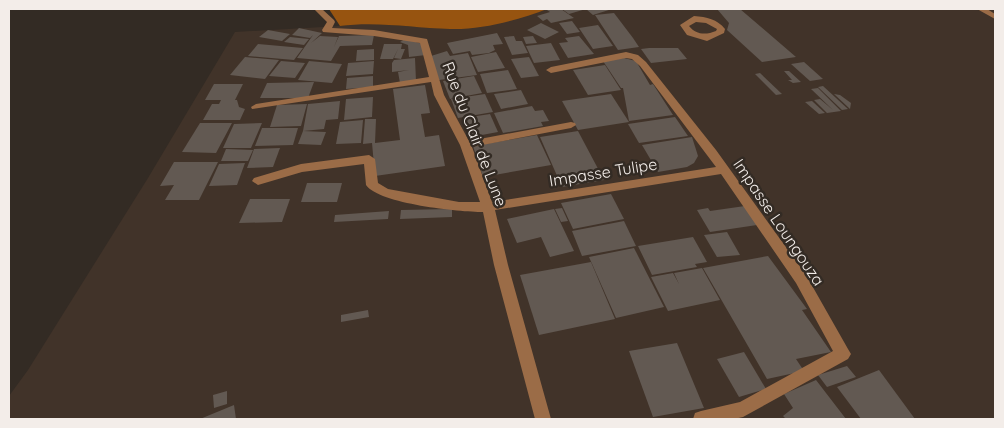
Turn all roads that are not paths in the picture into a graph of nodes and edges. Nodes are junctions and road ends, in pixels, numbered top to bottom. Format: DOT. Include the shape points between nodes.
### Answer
graph roads {
  1 [pos="318,9"];
  2 [pos="981,9"];
  3 [pos="995,17"];
  4 [pos="551,70"];
  5 [pos="434,79"];
  6 [pos="256,107"];
  7 [pos="572,125"];
  8 [pos="466,145"];
  9 [pos="724,170"];
  10 [pos="258,182"];
  11 [pos="488,207"];
  12 [pos="543,419"];
  13 [pos="701,419"];
  1 -- 5 [label="street, Rue du Clair de Lune" via="331,22 326,30 424,41"];
  2 -- 3 [label="street"];
  4 -- 9 [label="street, Impasse Loungouza" via="626,55 635,57"];
  5 -- 6 [label="street"];
  5 -- 8 [label="street, Rue du Clair de Lune"];
  7 -- 8 [label="street"];
  8 -- 11 [label="street, Rue du Clair de Lune"];
  9 -- 11 [label="street, Impasse Tulipe"];
  9 -- 13 [label="street, Impasse Loungouza" via="801,279 843,354 743,409"];
  10 -- 11 [label="street, Impasse Tulipe" via="301,168 369,159 372,185 384,192 459,207"];
  11 -- 12 [label="street, Rue du Clair de Lune"];
}
